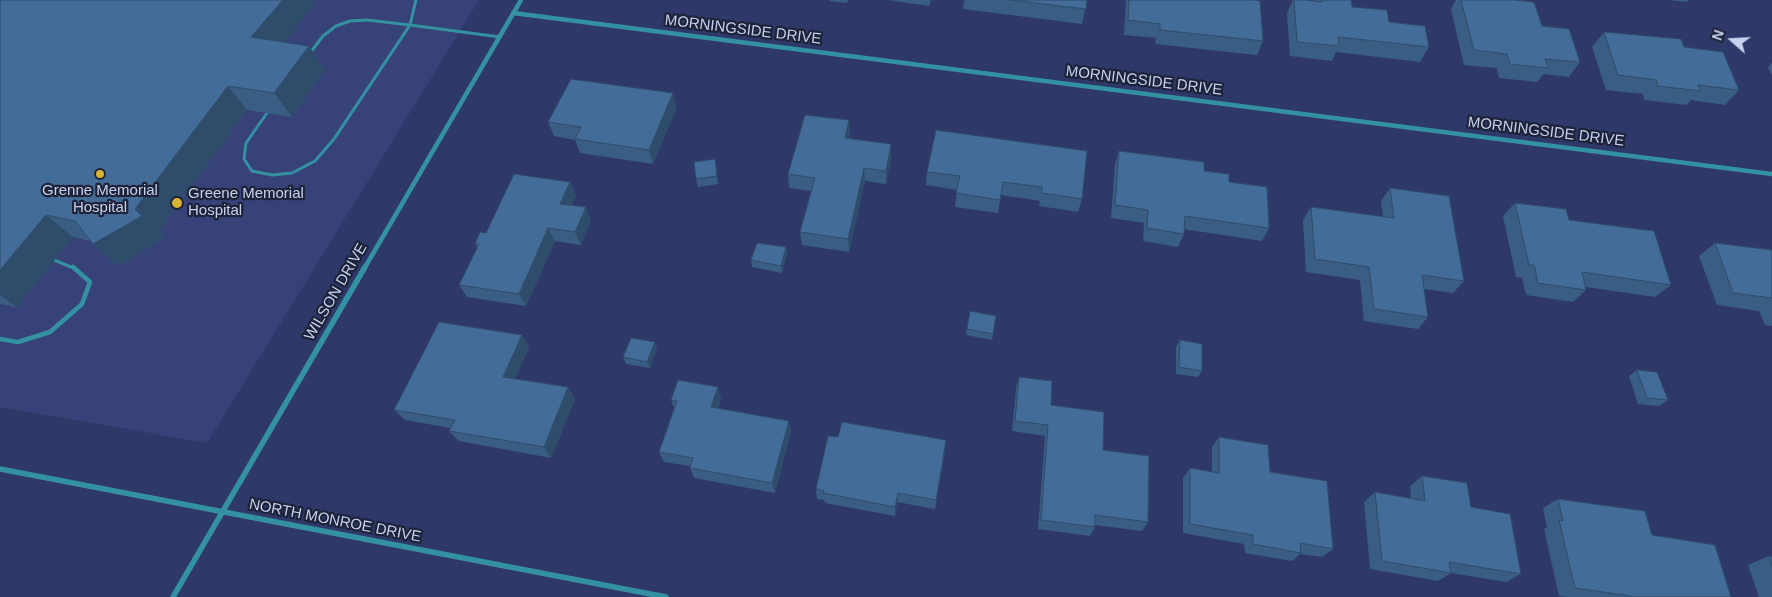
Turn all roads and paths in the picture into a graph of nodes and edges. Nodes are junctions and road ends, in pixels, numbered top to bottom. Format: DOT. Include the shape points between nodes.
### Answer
graph roads {
  1 [pos="416,0"];
  2 [pos="521,0"];
  3 [pos="513,13"];
  4 [pos="410,25"];
  5 [pos="500,37"];
  6 [pos="306,59"];
  7 [pos="267,113"];
  8 [pos="1772,174"];
  9 [pos="54,260"];
  10 [pos="0,339"];
  11 [pos="0,469"];
  12 [pos="222,512"];
  13 [pos="173,597"];
  14 [pos="666,597"];
  1 -- 4 [label="lane"];
  2 -- 3 [label="street, WILSON DRIVE"];
  3 -- 5 [label="street, WILSON DRIVE"];
  3 -- 8 [label="street, MORNINGSIDE DRIVE"];
  4 -- 5 [label="lane"];
  4 -- 6 [label="lane" via="350,21 323,36"];
  4 -- 7 [label="lane" via="334,139 315,161 292,174 252,171 244,160 246,143"];
  5 -- 12 [label="street, WILSON DRIVE"];
  9 -- 10 [label="lane" via="75,268 90,282 82,304 50,332 18,342"];
  11 -- 12 [label="street, NORTH MONROE DRIVE"];
  12 -- 13 [label="street, WILSON DRIVE"];
  12 -- 14 [label="street, NORTH MONROE DRIVE"];
}
